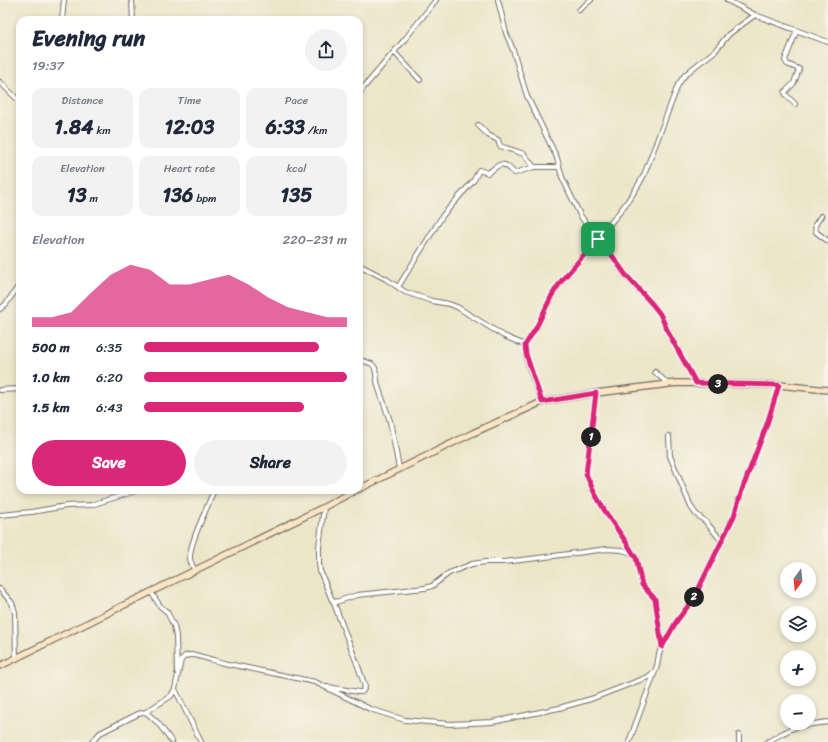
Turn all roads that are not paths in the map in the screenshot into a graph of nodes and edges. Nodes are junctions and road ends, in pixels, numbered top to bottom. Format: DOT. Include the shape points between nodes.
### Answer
graph roads {
  1 [pos="64,0"];
  2 [pos="132,0"];
  3 [pos="436,0"];
  4 [pos="498,0"];
  5 [pos="591,0"];
  6 [pos="727,0"];
  7 [pos="579,10"];
  8 [pos="754,15"];
  9 [pos="62,16"];
  10 [pos="133,16"];
  11 [pos="797,30"];
  12 [pos="828,42"];
  13 [pos="394,52"];
  14 [pos="420,80"];
  15 [pos="0,82"];
  16 [pos="363,88"];
  17 [pos="16,98"];
  18 [pos="795,104"];
  19 [pos="478,125"];
  20 [pos="534,166"];
  21 [pos="559,167"];
  22 [pos="821,216"];
  23 [pos="598,239"];
  24 [pos="828,241"];
  25 [pos="363,266"];
  26 [pos="398,287"];
  27 [pos="16,290"];
  28 [pos="0,309"];
  29 [pos="525,345"];
  30 [pos="364,361"];
  31 [pos="655,372"];
  32 [pos="696,383"];
  33 [pos="668,384"];
  34 [pos="779,385"];
  35 [pos="16,388"];
  36 [pos="0,390"];
  37 [pos="828,390"];
  38 [pos="596,393"];
  39 [pos="542,402"];
  40 [pos="668,436"];
  41 [pos="399,468"];
  42 [pos="363,486"];
  43 [pos="126,494"];
  44 [pos="212,494"];
  45 [pos="348,494"];
  46 [pos="324,507"];
  47 [pos="0,515"];
  48 [pos="721,540"];
  49 [pos="632,553"];
  50 [pos="195,571"];
  51 [pos="0,589"];
  52 [pos="151,592"];
  53 [pos="332,600"];
  54 [pos="662,647"];
  55 [pos="176,657"];
  56 [pos="182,658"];
  57 [pos="16,659"];
  58 [pos="0,666"];
  59 [pos="655,671"];
  60 [pos="177,679"];
  61 [pos="326,687"];
  62 [pos="175,689"];
  63 [pos="146,712"];
  64 [pos="828,722"];
  65 [pos="739,735"];
  66 [pos="92,742"];
  67 [pos="172,742"];
  68 [pos="201,742"];
  69 [pos="629,742"];
  70 [pos="739,742"];
  71 [pos="767,742"];
  1 -- 9 [label="street"];
  2 -- 10 [label="street"];
  3 -- 13 [label="street"];
  4 -- 21 [label="street" via="527,96"];
  5 -- 7 [label="street"];
  6 -- 8 [label="street"];
  8 -- 11 [label="street"];
  8 -- 23 [label="street" via="729,34 715,51 684,76 678,85 638,187"];
  11 -- 12 [label="street"];
  11 -- 18 [label="street" via="785,60 787,64 799,68 794,83 785,92"];
  13 -- 14 [label="street"];
  13 -- 16 [label="street"];
  15 -- 17 [label="street"];
  19 -- 20 [label="street" via="498,140 500,146 524,154"];
  20 -- 21 [label="street"];
  20 -- 26 [label="street" via="518,173 503,164 499,164 488,173 479,170 474,180 443,215"];
  21 -- 23 [label="street" via="580,215"];
  22 -- 24 [label="street" via="815,225 816,232"];
  23 -- 29 [label="street" via="562,280"];
  23 -- 32 [label="street" via="660,314"];
  25 -- 26 [label="street"];
  26 -- 29 [label="street" via="421,298 457,307 504,336"];
  27 -- 28 [label="street"];
  29 -- 39 [label="street"];
  30 -- 41 [label="street" via="375,368 378,386 390,421"];
  31 -- 33 [label="street"];
  32 -- 33 [label="street"];
  32 -- 34 [label="street"];
  33 -- 38 [label="street"];
  34 -- 37 [label="street"];
  34 -- 48 [label="street" via="734,516"];
  35 -- 36 [label="street"];
  38 -- 39 [label="street"];
  38 -- 49 [label="street" via="586,474 606,513"];
  39 -- 41 [label="street"];
  40 -- 48 [label="street" via="670,456 691,506"];
  41 -- 42 [label="street"];
  43 -- 47 [label="street" via="91,505"];
  44 -- 50 [label="street" via="190,554 191,565"];
  45 -- 46 [label="street"];
  46 -- 50 [label="street"];
  46 -- 53 [label="street" via="319,564"];
  48 -- 54 [label="street" via="694,598"];
  49 -- 53 [label="street" via="607,549 530,560 472,564 425,588 357,595 339,602"];
  49 -- 54 [label="street" via="636,558 642,585 655,599"];
  50 -- 52 [label="street"];
  51 -- 57 [label="street" via="12,603 15,612"];
  52 -- 55 [label="street" via="167,612 174,626"];
  52 -- 57 [label="street"];
  53 -- 61 [label="street" via="356,657 365,687 362,692"];
  54 -- 59 [label="street"];
  55 -- 56 [label="street"];
  55 -- 60 [label="street"];
  56 -- 60 [label="street"];
  56 -- 61 [label="street" via="196,655 315,682"];
  57 -- 58 [label="street"];
  59 -- 61 [label="street" via="648,677 591,699 492,722 472,723 405,720 370,709"];
  59 -- 69 [label="street"];
  60 -- 62 [label="street"];
  62 -- 63 [label="street" via="166,700"];
  62 -- 68 [label="street"];
  63 -- 66 [label="street" via="100,733"];
  63 -- 67 [label="street"];
  64 -- 71 [label="street" via="798,726"];
  65 -- 70 [label="street"];
}
